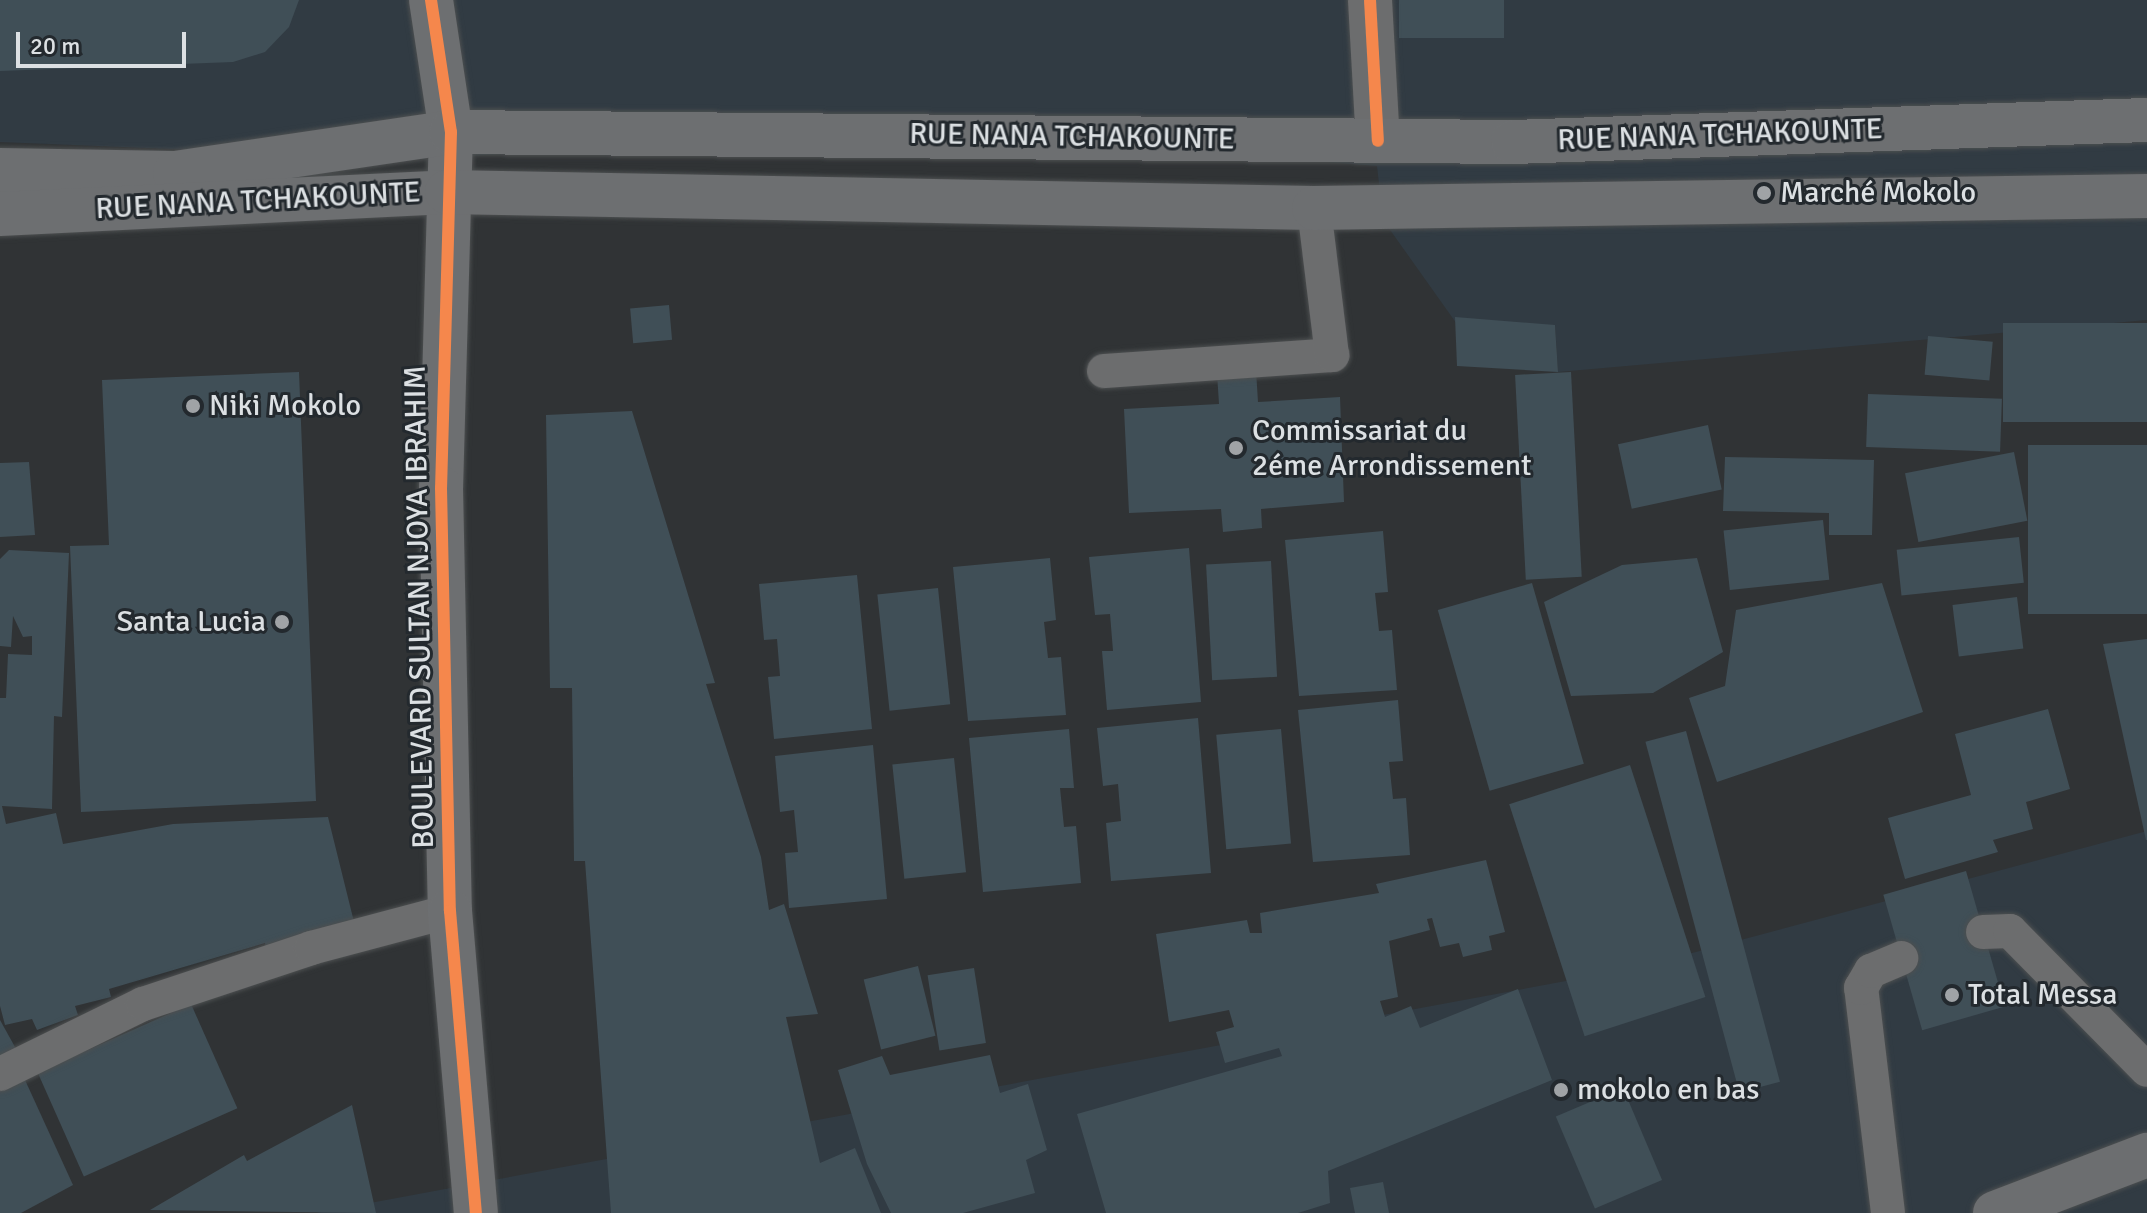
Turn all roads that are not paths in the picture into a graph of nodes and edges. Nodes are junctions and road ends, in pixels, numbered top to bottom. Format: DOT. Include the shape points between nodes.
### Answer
graph roads {
  1 [pos="431,0"];
  2 [pos="1370,0"];
  3 [pos="2147,120"];
  4 [pos="451,132"];
  5 [pos="1378,141"];
  6 [pos="1513,142"];
  7 [pos="0,170"];
  8 [pos="447,192"];
  9 [pos="2147,196"];
  10 [pos="1510,205"];
  11 [pos="1314,208"];
  12 [pos="0,214"];
  13 [pos="1104,371"];
  14 [pos="450,911"];
  15 [pos="1983,932"];
  16 [pos="1901,958"];
  17 [pos="2147,1070"];
  18 [pos="0,1074"];
  19 [pos="2147,1155"];
  20 [pos="476,1213"];
  21 [pos="1888,1213"];
  22 [pos="1995,1213"];
  1 -- 4 [label="main road, BOULEVARD SULTAN NJOYA IBRAHIM"];
  2 -- 5 [label="street"];
  3 -- 6 [label="main road, RUE NANA TCHAKOUNTE"];
  4 -- 5 [label="main road, RUE NANA TCHAKOUNTE"];
  4 -- 7 [label="main road, RUE NANA TCHAKOUNTE" via="175,173"];
  4 -- 8 [label="main road, BOULEVARD SULTAN NJOYA IBRAHIM"];
  5 -- 6 [label="main road, RUE NANA TCHAKOUNTE"];
  6 -- 10 [label="main road"];
  8 -- 11 [label="main road, RUE NANA TCHAKOUNTE"];
  8 -- 12 [label="main road, RUE NANA TCHAKOUNTE"];
  8 -- 14 [label="main road, BOULEVARD SULTAN NJOYA IBRAHIM" via="441,488"];
  9 -- 10 [label="main road, RUE NANA TCHAKOUNTE"];
  10 -- 11 [label="main road, RUE NANA TCHAKOUNTE"];
  11 -- 13 [label="lane" via="1332,355"];
  14 -- 18 [label="lane" via="311,948 143,1004"];
  14 -- 20 [label="main road, BOULEVARD SULTAN NJOYA IBRAHIM"];
  15 -- 17 [label="lane" via="2010,931"];
  16 -- 21 [label="lane" via="1871,971 1861,988"];
  19 -- 22 [label="main road"];
}
